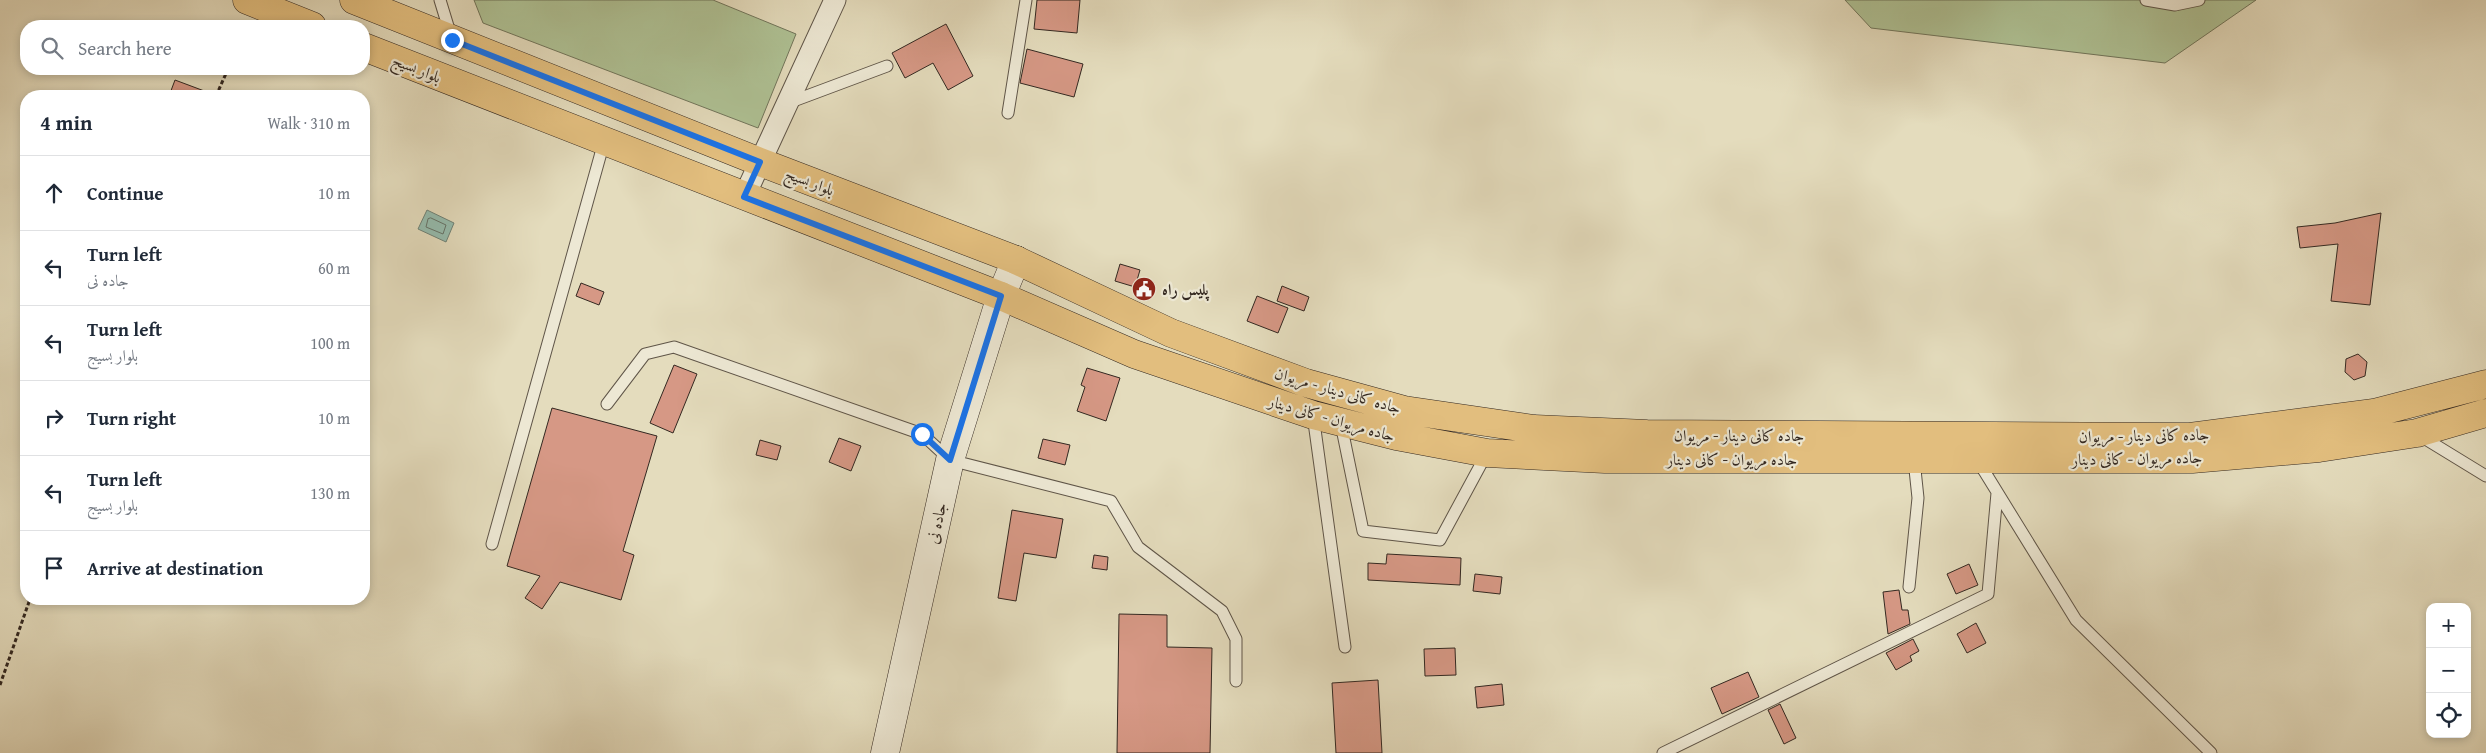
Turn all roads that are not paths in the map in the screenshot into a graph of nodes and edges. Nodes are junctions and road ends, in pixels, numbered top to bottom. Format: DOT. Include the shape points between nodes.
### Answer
graph roads {
  1 [pos="247,0"];
  2 [pos="354,0"];
  3 [pos="440,0"];
  4 [pos="835,0"];
  5 [pos="1026,0"];
  6 [pos="2146,0"];
  7 [pos="2199,0"];
  8 [pos="280,6"];
  9 [pos="302,20"];
  10 [pos="452,40"];
  11 [pos="370,49"];
  12 [pos="887,66"];
  13 [pos="788,103"];
  14 [pos="1008,113"];
  15 [pos="604,142"];
  16 [pos="760,162"];
  17 [pos="744,197"];
  18 [pos="1016,260"];
  19 [pos="1001,296"];
  20 [pos="2486,384"];
  21 [pos="607,404"];
  22 [pos="2486,413"];
  23 [pos="1313,415"];
  24 [pos="2395,423"];
  25 [pos="1341,424"];
  26 [pos="1487,453"];
  27 [pos="950,460"];
  28 [pos="1914,460"];
  29 [pos="1977,460"];
  30 [pos="2486,476"];
  31 [pos="1997,493"];
  32 [pos="492,544"];
  33 [pos="1909,587"];
  34 [pos="1346,647"];
  35 [pos="1236,681"];
  36 [pos="885,753"];
  37 [pos="1663,753"];
  38 [pos="2210,753"];
  1 -- 8 [label="main road"];
  2 -- 10 [label="main road, بلوار بسیج"];
  3 -- 10 [label="lane"];
  4 -- 13 [label="street"];
  5 -- 14 [label="lane"];
  6 -- 7 [label="lane" via="2175,5"];
  8 -- 9 [label="main road"];
  10 -- 16 [label="main road, بلوار بسیج"];
  11 -- 15 [label="main road, بلوار بسیج"];
  12 -- 13 [label="lane"];
  13 -- 16 [label="street"];
  15 -- 17 [label="main road, بلوار بسیج"];
  15 -- 32 [label="lane"];
  16 -- 17 [label="street"];
  16 -- 18 [label="main road, بلوار بسیج"];
  17 -- 19 [label="main road, بلوار بسیج"];
  18 -- 19 [label="main road, جاده نی"];
  18 -- 24 [label="main road, جاده کانی دینار - مریوان" via="1171,333 1306,383 1404,410 1534,429 1647,434 2190,437"];
  19 -- 23 [label="main road, جاده مریوان - کانی دینار" via="1134,354"];
  19 -- 27 [label="main road, جاده نی"];
  20 -- 24 [label="main road, جاده کانی دینار - مریوان"];
  21 -- 27 [label="lane" via="645,354 674,347 922,434"];
  22 -- 24 [label="main road, جاده مریوان - کانی دینار"];
  23 -- 25 [label="main road, جاده مریوان - کانی دینار"];
  23 -- 34 [label="lane"];
  24 -- 29 [label="main road, جاده مریوان - کانی دینار" via="2319,448 2192,459"];
  24 -- 30 [label="lane"];
  25 -- 26 [label="main road, جاده مریوان - کانی دینار"];
  25 -- 26 [label="lane" via="1363,531 1440,540"];
  26 -- 28 [label="main road, جاده مریوان - کانی دینار" via="1605,459"];
  27 -- 35 [label="lane" via="1111,501 1138,547 1222,611 1236,639"];
  27 -- 36 [label="main road, جاده نی"];
  28 -- 29 [label="main road, جاده مریوان - کانی دینار"];
  28 -- 33 [label="lane" via="1918,498"];
  29 -- 31 [label="lane"];
  31 -- 37 [label="lane" via="1988,594"];
  31 -- 38 [label="lane" via="2076,620"];
}
